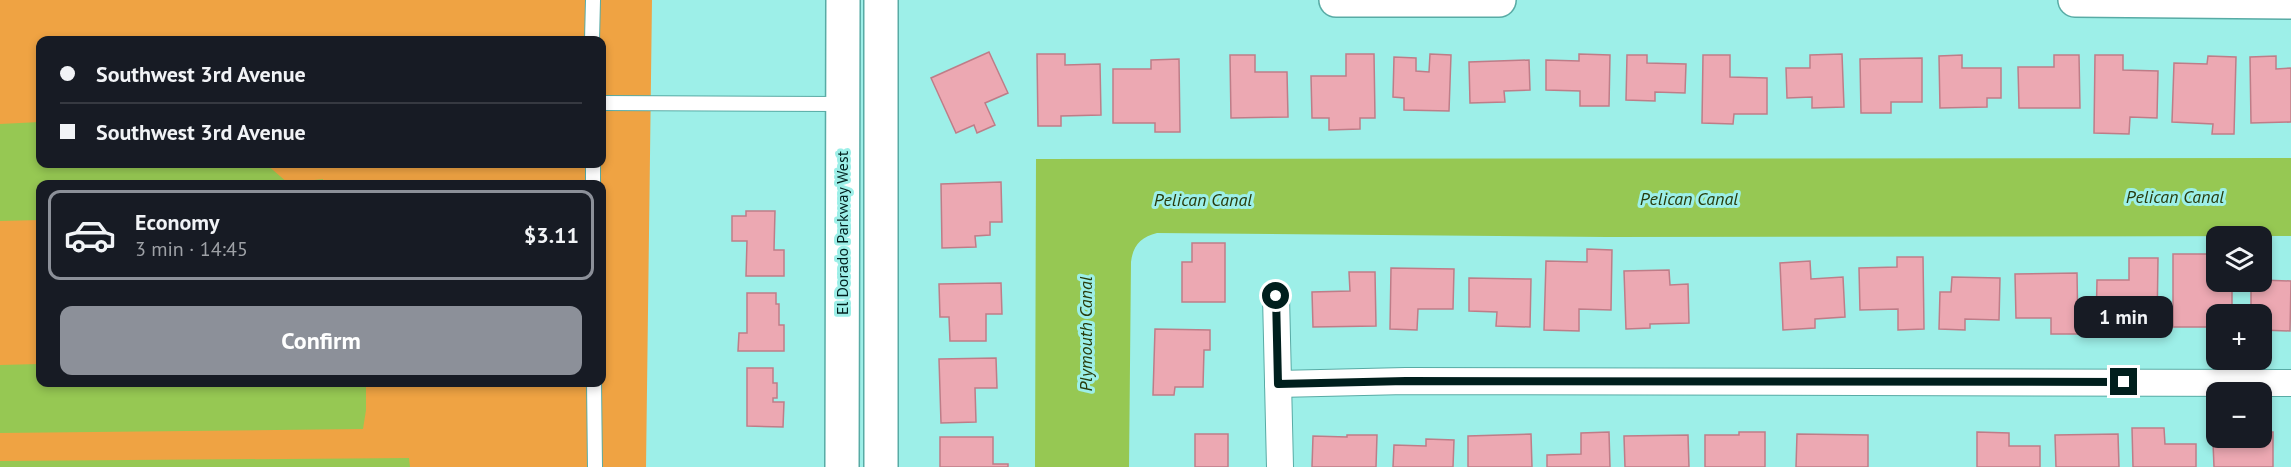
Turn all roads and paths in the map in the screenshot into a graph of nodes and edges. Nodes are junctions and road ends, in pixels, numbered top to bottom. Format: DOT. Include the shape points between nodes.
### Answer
graph roads {
  1 [pos="593,0"];
  2 [pos="843,0"];
  3 [pos="881,0"];
  4 [pos="1336,0"];
  5 [pos="1499,0"];
  6 [pos="2074,0"];
  7 [pos="2291,2"];
  8 [pos="592,36"];
  9 [pos="606,103"];
  10 [pos="843,104"];
  11 [pos="1276,296"];
  12 [pos="2291,383"];
  13 [pos="1278,384"];
  14 [pos="594,387"];
  15 [pos="842,464"];
  16 [pos="881,464"];
  17 [pos="595,467"];
  18 [pos="1280,467"];
  1 -- 8 [label="lane"];
  2 -- 10 [label="street, El Dorado Parkway West"];
  3 -- 16 [label="street"];
  4 -- 5 [label="street"];
  6 -- 7 [label="street"];
  9 -- 10 [label="lane"];
  10 -- 15 [label="street, El Dorado Parkway West"];
  11 -- 13 [label="street"];
  12 -- 13 [label="street"];
  13 -- 18 [label="street"];
  14 -- 17 [label="lane"];
  15 -- 16 [label="street"];
}
